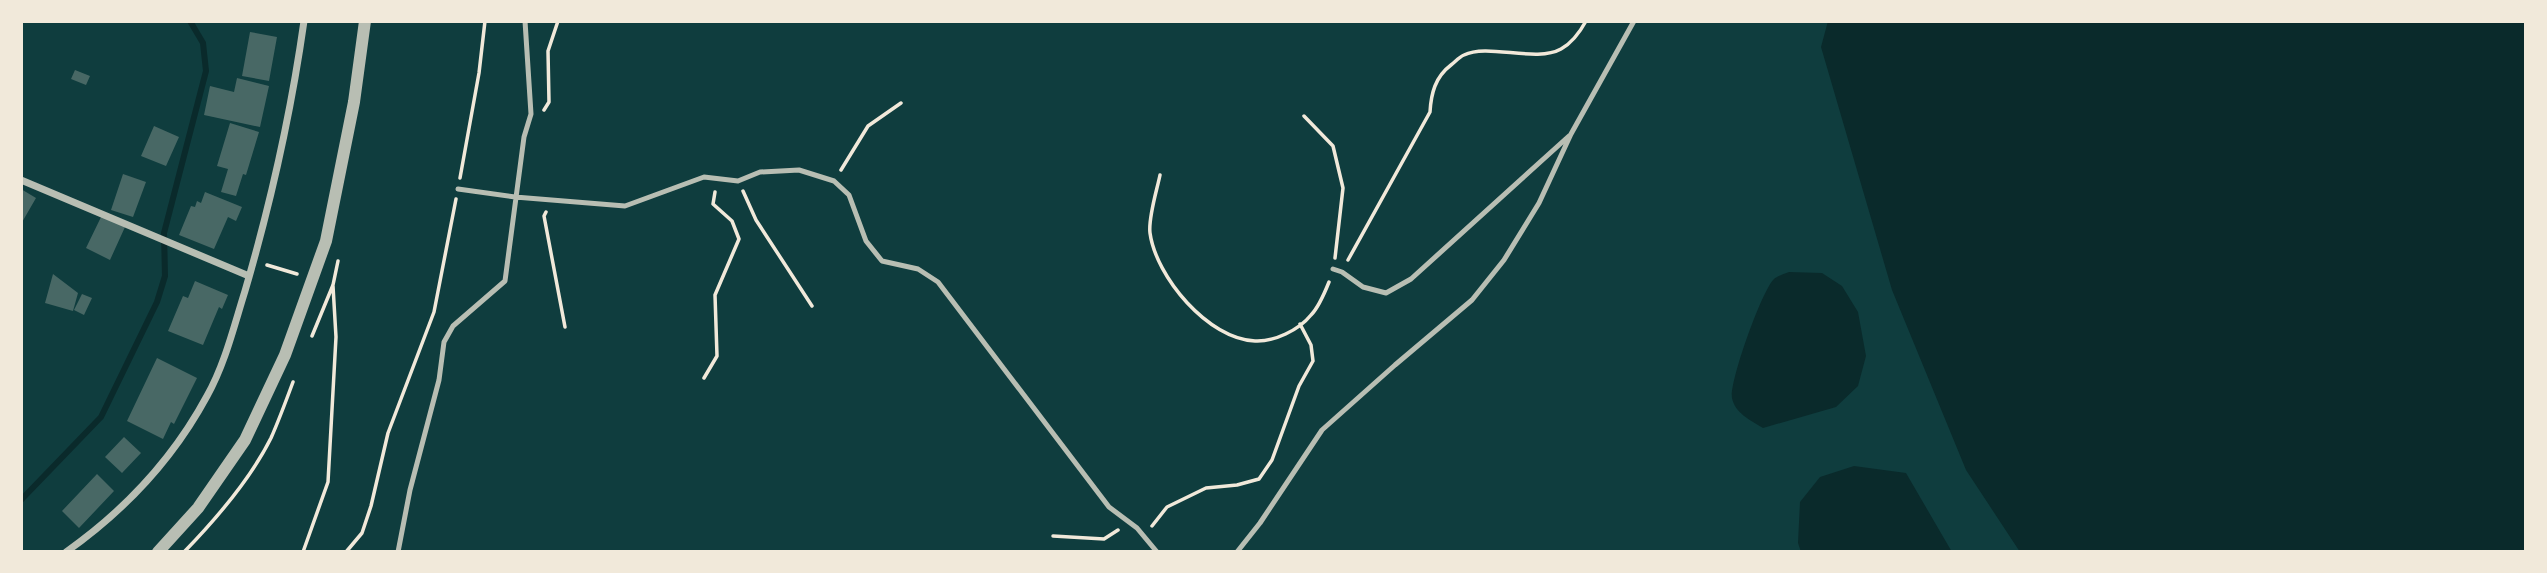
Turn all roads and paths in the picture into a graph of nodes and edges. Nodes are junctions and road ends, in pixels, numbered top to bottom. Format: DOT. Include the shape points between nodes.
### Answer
graph roads {
  1 [pos="304,21"];
  2 [pos="365,21"];
  3 [pos="485,21"];
  4 [pos="524,21"];
  5 [pos="558,21"];
  6 [pos="1586,21"];
  7 [pos="1634,21"];
  8 [pos="901,103"];
  9 [pos="1304,116"];
  10 [pos="528,125"];
  11 [pos="1571,134"];
  12 [pos="1160,175"];
  13 [pos="716,178"];
  14 [pos="21,180"];
  15 [pos="738,181"];
  16 [pos="834,181"];
  17 [pos="458,189"];
  18 [pos="515,197"];
  19 [pos="554,199"];
  20 [pos="326,241"];
  21 [pos="254,261"];
  22 [pos="1333,269"];
  23 [pos="1342,272"];
  24 [pos="249,276"];
  25 [pos="312,279"];
  26 [pos="812,306"];
  27 [pos="1300,324"];
  28 [pos="565,327"];
  29 [pos="704,377"];
  30 [pos="1137,528"];
  31 [pos="1053,536"];
  32 [pos="1144,536"];
  33 [pos="66,552"];
  34 [pos="158,552"];
  35 [pos="303,552"];
  36 [pos="346,552"];
  37 [pos="398,552"];
  38 [pos="1157,552"];
  39 [pos="1237,552"];
  1 -- 21 [label="street" via="279,166"];
  2 -- 20 [label="street"];
  3 -- 17 [label="path"];
  4 -- 10 [label="lane"];
  5 -- 10 [label="path" via="548,51 549,102"];
  6 -- 23 [label="path" via="1560,50 1465,54 1443,71 1431,93 1430,113"];
  7 -- 11 [label="lane"];
  8 -- 16 [label="path" via="868,126"];
  9 -- 22 [label="path" via="1333,146 1343,188"];
  10 -- 18 [label="lane"];
  11 -- 23 [label="lane" via="1411,279 1386,293 1363,287"];
  11 -- 39 [label="lane" via="1539,203 1504,260 1472,300 1322,430"];
  12 -- 27 [label="path" via="1150,231 1161,269 1183,300 1221,331 1255,341 1284,336"];
  13 -- 15 [label="lane"];
  13 -- 19 [label="lane" via="704,177 625,206"];
  13 -- 29 [label="path" via="713,204 732,221 739,239 715,295 717,356"];
  14 -- 24 [label="street"];
  15 -- 16 [label="lane" via="760,172 799,170"];
  15 -- 26 [label="path" via="756,220"];
  16 -- 30 [label="lane" via="849,195 866,241 882,261 918,269 938,282 1109,507"];
  17 -- 18 [label="lane"];
  17 -- 36 [label="path" via="434,312 388,433 362,533"];
  18 -- 19 [label="lane"];
  18 -- 37 [label="lane" via="505,281 453,326 444,342"];
  19 -- 28 [label="path" via="544,216"];
  20 -- 25 [label="street"];
  20 -- 35 [label="path" via="336,337 328,482"];
  21 -- 24 [label="street"];
  21 -- 25 [label="path"];
  22 -- 23 [label="lane"];
  22 -- 27 [label="path" via="1312,315"];
  24 -- 33 [label="street" via="208,395 182,437 128,502"];
  25 -- 34 [label="street" via="285,355 245,440 198,508"];
  27 -- 32 [label="path" via="1313,361 1272,460 1259,479 1206,488 1167,508"];
  30 -- 31 [label="path" via="1114,530 1104,539"];
  30 -- 32 [label="lane"];
  32 -- 38 [label="lane"];
}
